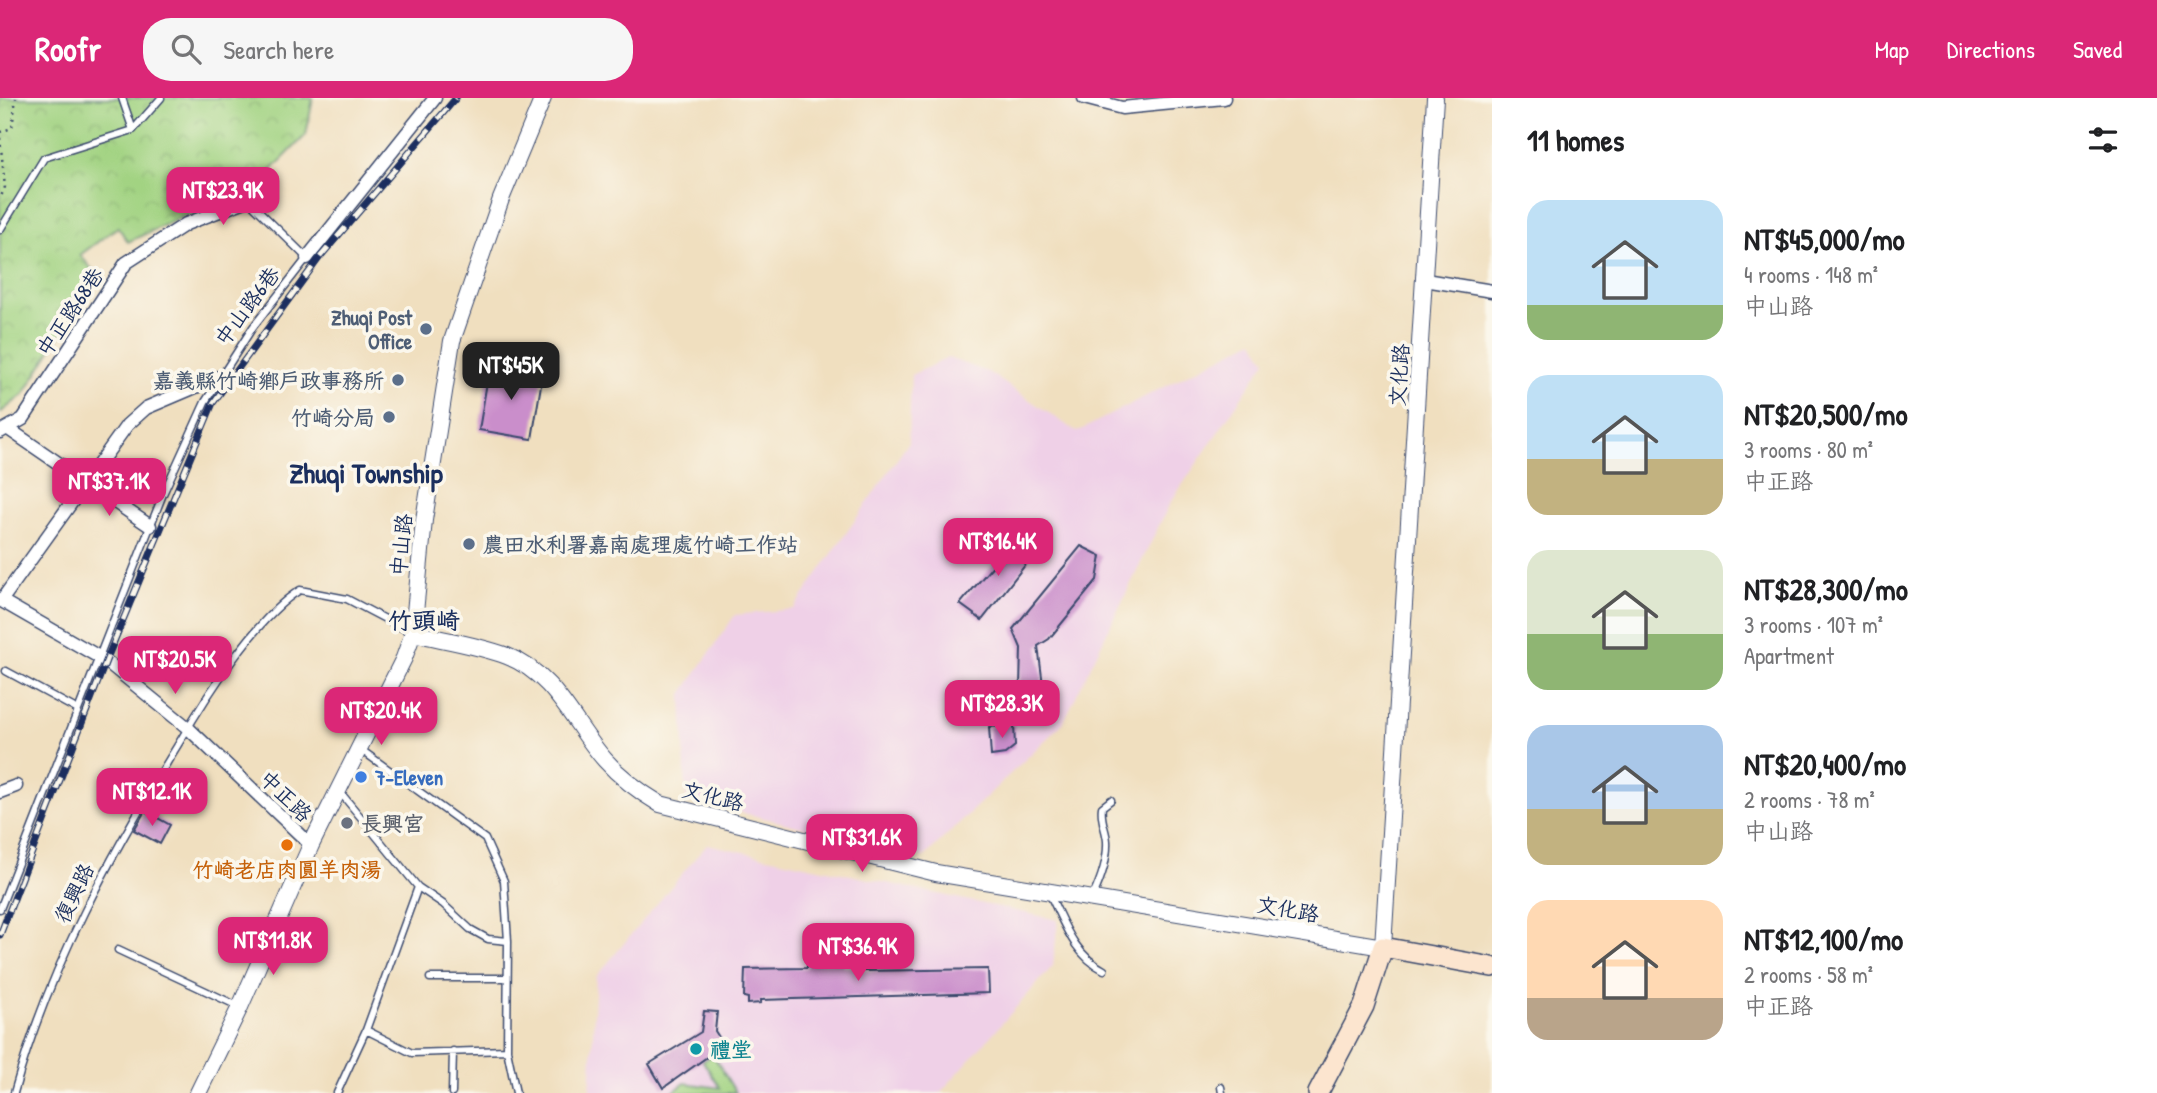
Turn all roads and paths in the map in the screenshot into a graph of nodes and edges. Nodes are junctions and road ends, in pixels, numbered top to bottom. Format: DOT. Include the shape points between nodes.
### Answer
graph roads {
  1 [pos="16,98"];
  2 [pos="122,98"];
  3 [pos="161,98"];
  4 [pos="435,98"];
  5 [pos="543,98"];
  6 [pos="1084,98"];
  7 [pos="1224,98"];
  8 [pos="1435,98"];
  9 [pos="1122,103"];
  10 [pos="133,130"];
  11 [pos="0,132"];
  12 [pos="0,138"];
  13 [pos="0,199"];
  14 [pos="248,200"];
  15 [pos="186,224"];
  16 [pos="0,230"];
  17 [pos="307,258"];
  18 [pos="1425,280"];
  19 [pos="1492,290"];
  20 [pos="219,377"];
  21 [pos="4,430"];
  22 [pos="86,482"];
  23 [pos="150,526"];
  24 [pos="0,601"];
  25 [pos="413,633"];
  26 [pos="99,656"];
  27 [pos="6,671"];
  28 [pos="78,710"];
  29 [pos="188,728"];
  30 [pos="359,748"];
  31 [pos="16,786"];
  32 [pos="338,790"];
  33 [pos="0,792"];
  34 [pos="1111,800"];
  35 [pos="311,845"];
  36 [pos="418,887"];
  37 [pos="1049,893"];
  38 [pos="1093,898"];
  39 [pos="0,909"];
  40 [pos="508,941"];
  41 [pos="1383,947"];
  42 [pos="118,950"];
  43 [pos="1492,967"];
  44 [pos="1104,970"];
  45 [pos="430,978"];
  46 [pos="508,978"];
  47 [pos="240,1007"];
  48 [pos="366,1030"];
  49 [pos="507,1050"];
  50 [pos="453,1051"];
  51 [pos="195,1092"];
  52 [pos="14,1093"];
  53 [pos="337,1093"];
  54 [pos="452,1093"];
  55 [pos="516,1093"];
  56 [pos="1318,1093"];
  1 -- 11 [label="path" via="12,128"];
  2 -- 10 [label="lane"];
  3 -- 10 [label="lane"];
  4 -- 17 [label="street, 中山路6巷"];
  5 -- 25 [label="street, 中山路" via="501,199 452,341 424,520"];
  6 -- 9 [label="street"];
  7 -- 9 [label="street"];
  8 -- 18 [label="street, 文化路"];
  10 -- 16 [label="lane" via="44,158"];
  12 -- 13 [label="path" via="5,187"];
  14 -- 15 [label="street, 中山路6巷"];
  14 -- 17 [label="lane, 中山路6巷"];
  15 -- 21 [label="street, 中正路68巷" via="126,263 23,419"];
  17 -- 20 [label="lane, 中山路6巷"];
  18 -- 19 [label="street"];
  18 -- 41 [label="street, 文化路"];
  20 -- 22 [label="street" via="146,408 127,425"];
  20 -- 23 [label="lane, 中山路6巷"];
  21 -- 22 [label="street, 中正路68巷"];
  22 -- 23 [label="street, 中正路68巷"];
  22 -- 24 [label="street"];
  23 -- 26 [label="lane, 中山路6巷"];
  24 -- 26 [label="street, 中正路"];
  25 -- 29 [label="lane, 復興路" via="347,599 300,590 288,597 238,654"];
  25 -- 30 [label="street, 中山路"];
  25 -- 37 [label="street, 文化路" via="508,656 530,670 564,700 605,760 634,788 660,804 936,873"];
  26 -- 28 [label="lane, 中山路6巷"];
  26 -- 29 [label="street, 中正路"];
  27 -- 28 [label="lane"];
  28 -- 39 [label="lane, 中山路6巷"];
  29 -- 35 [label="street, 中正路"];
  29 -- 52 [label="lane, 復興路" via="114,849 52,978"];
  30 -- 32 [label="street, 中山路"];
  30 -- 40 [label="lane" via="485,839 504,881"];
  31 -- 33 [label="street"];
  32 -- 35 [label="street, 中山路"];
  32 -- 36 [label="lane"];
  34 -- 38 [label="lane" via="1100,816 1107,850"];
  35 -- 47 [label="street, 中山路"];
  36 -- 40 [label="lane" via="470,929 488,939"];
  36 -- 48 [label="lane"];
  37 -- 38 [label="street, 文化路"];
  37 -- 44 [label="lane" via="1076,947 1091,964"];
  38 -- 41 [label="street, 文化路"];
  40 -- 46 [label="lane"];
  41 -- 43 [label="main road"];
  41 -- 56 [label="main road" via="1364,1006"];
  42 -- 47 [label="lane"];
  45 -- 46 [label="lane"];
  46 -- 49 [label="lane"];
  47 -- 51 [label="street, 中山路"];
  48 -- 50 [label="lane" via="412,1053"];
  48 -- 53 [label="lane"];
  49 -- 50 [label="lane"];
  49 -- 55 [label="lane"];
  50 -- 54 [label="lane"];
}
